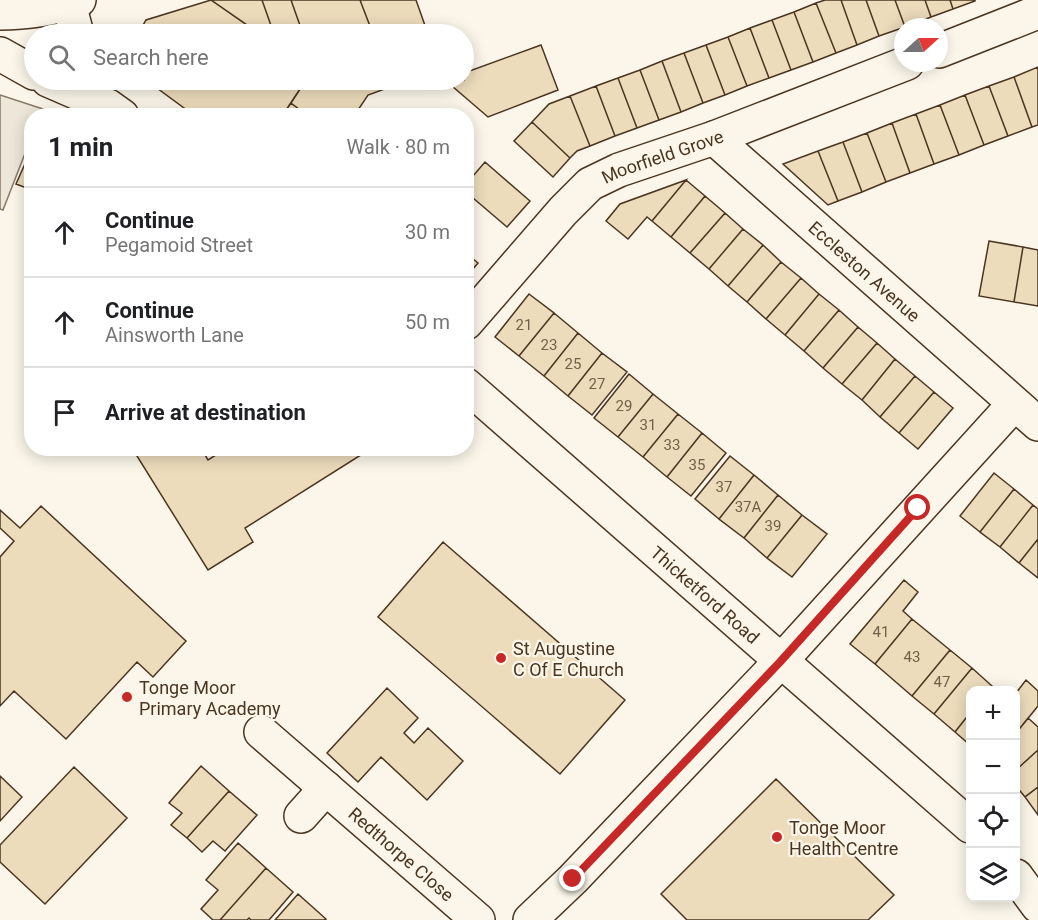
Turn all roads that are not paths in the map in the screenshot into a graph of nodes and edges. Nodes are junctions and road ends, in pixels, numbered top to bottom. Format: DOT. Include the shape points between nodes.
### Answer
graph roads {
  1 [pos="72,1"];
  2 [pos="1038,12"];
  3 [pos="0,13"];
  4 [pos="75,24"];
  5 [pos="948,47"];
  6 [pos="0,54"];
  7 [pos="24,67"];
  8 [pos="894,68"];
  9 [pos="78,90"];
  10 [pos="108,100"];
  11 [pos="714,138"];
  12 [pos="474,314"];
  13 [pos="474,392"];
  14 [pos="1030,414"];
  15 [pos="780,662"];
  16 [pos="261,732"];
  17 [pos="326,788"];
  18 [pos="301,816"];
  19 [pos="966,823"];
  20 [pos="1020,881"];
  21 [pos="1038,906"];
  22 [pos="478,920"];
  23 [pos="530,920"];
  1 -- 3 [label="street" via="25,13"];
  1 -- 4 [label="street"];
  2 -- 5 [label="street"];
  6 -- 7 [label="street"];
  8 -- 11 [label="street, Moorfield Grove"];
  9 -- 10 [label="street"];
  11 -- 12 [label="street, Moorfield Grove" via="619,170 590,184"];
  11 -- 14 [label="street, Eccleston Avenue"];
  13 -- 15 [label="street, Thicketford Road"];
  14 -- 15 [label="street" via="918,508"];
  15 -- 19 [label="street, Thicketford Road"];
  15 -- 23 [label="street"];
  16 -- 17 [label="street, Redthorpe Close"];
  17 -- 18 [label="street"];
  17 -- 22 [label="street, Redthorpe Close"];
  20 -- 21 [label="street"];
}
